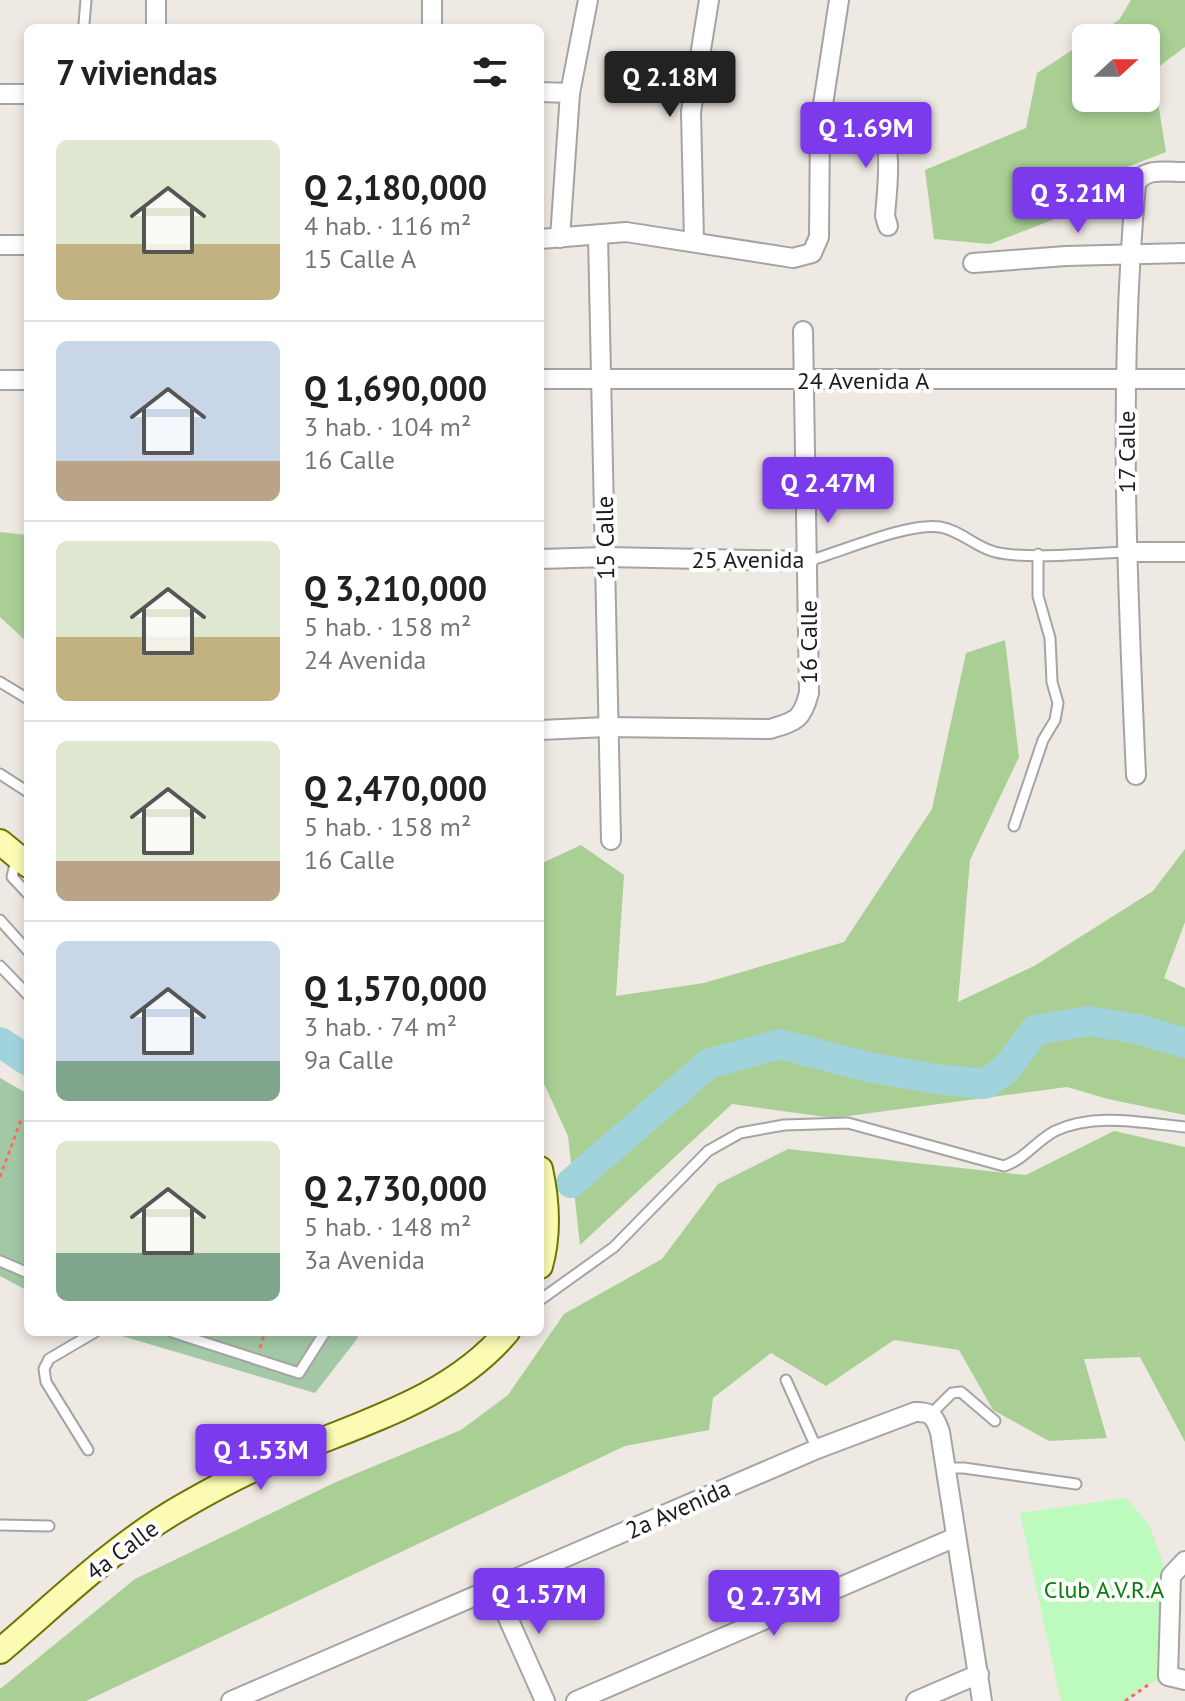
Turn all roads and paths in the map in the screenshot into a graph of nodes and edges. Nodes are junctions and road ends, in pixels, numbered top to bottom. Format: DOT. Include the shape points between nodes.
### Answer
graph roads {
  1 [pos="86,0"];
  2 [pos="156,0"];
  3 [pos="432,0"];
  4 [pos="588,0"];
  5 [pos="709,0"];
  6 [pos="839,0"];
  7 [pos="84,24"];
  8 [pos="156,24"];
  9 [pos="432,24"];
  10 [pos="544,92"];
  11 [pos="570,93"];
  12 [pos="0,94"];
  13 [pos="24,94"];
  14 [pos="820,124"];
  15 [pos="1185,172"];
  16 [pos="888,226"];
  17 [pos="598,235"];
  18 [pos="560,238"];
  19 [pos="544,239"];
  20 [pos="694,241"];
  21 [pos="0,245"];
  22 [pos="24,245"];
  23 [pos="1185,253"];
  24 [pos="1129,255"];
  25 [pos="973,263"];
  26 [pos="803,331"];
  27 [pos="544,379"];
  28 [pos="600,379"];
  29 [pos="805,379"];
  30 [pos="1185,379"];
  31 [pos="0,380"];
  32 [pos="24,380"];
  33 [pos="1127,380"];
  34 [pos="1126,552"];
  35 [pos="1185,552"];
  36 [pos="1038,554"];
  37 [pos="606,557"];
  38 [pos="544,559"];
  39 [pos="808,561"];
  40 [pos="0,682"];
  41 [pos="24,697"];
  42 [pos="607,727"];
  43 [pos="544,730"];
  44 [pos="0,774"];
  45 [pos="1136,775"];
  46 [pos="24,789"];
  47 [pos="1014,826"];
  48 [pos="611,840"];
  49 [pos="15,854"];
  50 [pos="24,890"];
  51 [pos="0,920"];
  52 [pos="24,947"];
  53 [pos="0,966"];
  54 [pos="24,991"];
  55 [pos="22,1117"];
  56 [pos="1185,1127"];
  57 [pos="0,1177"];
  58 [pos="544,1195"];
  59 [pos="544,1245"];
  60 [pos="0,1261"];
  61 [pos="24,1271"];
  62 [pos="544,1297"];
  63 [pos="88,1336"];
  64 [pos="185,1336"];
  65 [pos="264,1336"];
  66 [pos="322,1336"];
  67 [pos="503,1336"];
  68 [pos="257,1359"];
  69 [pos="786,1380"];
  70 [pos="931,1414"];
  71 [pos="995,1421"];
  72 [pos="817,1449"];
  73 [pos="88,1450"];
  74 [pos="946,1468"];
  75 [pos="1076,1484"];
  76 [pos="0,1525"];
  77 [pos="49,1526"];
  78 [pos="956,1537"];
  79 [pos="1185,1561"];
  80 [pos="495,1589"];
  81 [pos="0,1651"];
  82 [pos="979,1674"];
  83 [pos="1171,1679"];
  84 [pos="231,1701"];
  85 [pos="545,1701"];
  86 [pos="576,1701"];
  87 [pos="916,1701"];
  88 [pos="982,1701"];
  89 [pos="1125,1701"];
  1 -- 7 [label="lane"];
  2 -- 8 [label="street"];
  3 -- 9 [label="street"];
  4 -- 11 [label="street"];
  5 -- 20 [label="street" via="691,112"];
  6 -- 14 [label="street"];
  10 -- 11 [label="street"];
  11 -- 18 [label="street"];
  12 -- 13 [label="street"];
  14 -- 16 [label="street" via="877,130 885,137"];
  14 -- 20 [label="street" via="819,237 812,253 793,258"];
  15 -- 24 [label="street, 17 Calle" via="1146,172 1139,177"];
  17 -- 18 [label="street"];
  17 -- 20 [label="street" via="626,232"];
  17 -- 28 [label="street, 15 Calle"];
  18 -- 19 [label="street"];
  21 -- 22 [label="street"];
  23 -- 24 [label="street"];
  24 -- 25 [label="street"];
  24 -- 33 [label="street, 17 Calle"];
  26 -- 29 [label="street, 16 Calle"];
  27 -- 28 [label="street, 24 Avenida A"];
  28 -- 29 [label="street, 24 Avenida A"];
  28 -- 37 [label="street, 15 Calle"];
  29 -- 33 [label="street, 24 Avenida A"];
  29 -- 39 [label="street, 16 Calle"];
  30 -- 33 [label="street, 24 Avenida A"];
  31 -- 32 [label="street"];
  33 -- 34 [label="street, 17 Calle"];
  34 -- 35 [label="street, 25 Avenida"];
  34 -- 36 [label="lane, 25 Avenida"];
  34 -- 45 [label="street, 17 Calle"];
  36 -- 39 [label="lane, 25 Avenida" via="999,553 940,526 913,528"];
  36 -- 47 [label="lane" via="1038,596 1050,638 1058,703"];
  37 -- 38 [label="street, 25 Avenida"];
  37 -- 39 [label="street, 25 Avenida"];
  37 -- 42 [label="street, 15 Calle"];
  39 -- 42 [label="street, 16 Calle" via="809,693 804,713 793,723 770,729"];
  40 -- 41 [label="lane"];
  42 -- 43 [label="street"];
  42 -- 48 [label="street, 15 Calle"];
  44 -- 46 [label="lane"];
  49 -- 50 [label="lane" via="12,877"];
  51 -- 52 [label="lane"];
  53 -- 54 [label="lane"];
  55 -- 57 [label="path"];
  56 -- 62 [label="lane" via="1086,1122 1054,1132 1004,1166 848,1123 740,1133 708,1151 614,1247"];
  58 -- 59 [label="main road"];
  60 -- 61 [label="lane"];
  63 -- 73 [label="lane" via="49,1359 44,1369 46,1382"];
  64 -- 68 [label="lane"];
  65 -- 68 [label="path"];
  66 -- 68 [label="lane" via="299,1373"];
  67 -- 81 [label="main road, 4a Calle" via="479,1362 420,1399 262,1465 181,1508 86,1577"];
  69 -- 72 [label="lane"];
  70 -- 71 [label="lane" via="952,1393 961,1392"];
  70 -- 72 [label="street, 2a Avenida" via="915,1412"];
  70 -- 74 [label="street"];
  72 -- 80 [label="street, 2a Avenida"];
  74 -- 75 [label="lane"];
  74 -- 78 [label="street"];
  76 -- 77 [label="lane"];
  78 -- 82 [label="street"];
  78 -- 86 [label="street"];
  79 -- 83 [label="street" via="1171,1576"];
  80 -- 84 [label="street, 2a Avenida"];
  80 -- 85 [label="street"];
  82 -- 87 [label="street"];
  82 -- 88 [label="street"];
  83 -- 89 [label="path" via="1145,1686"];
}
